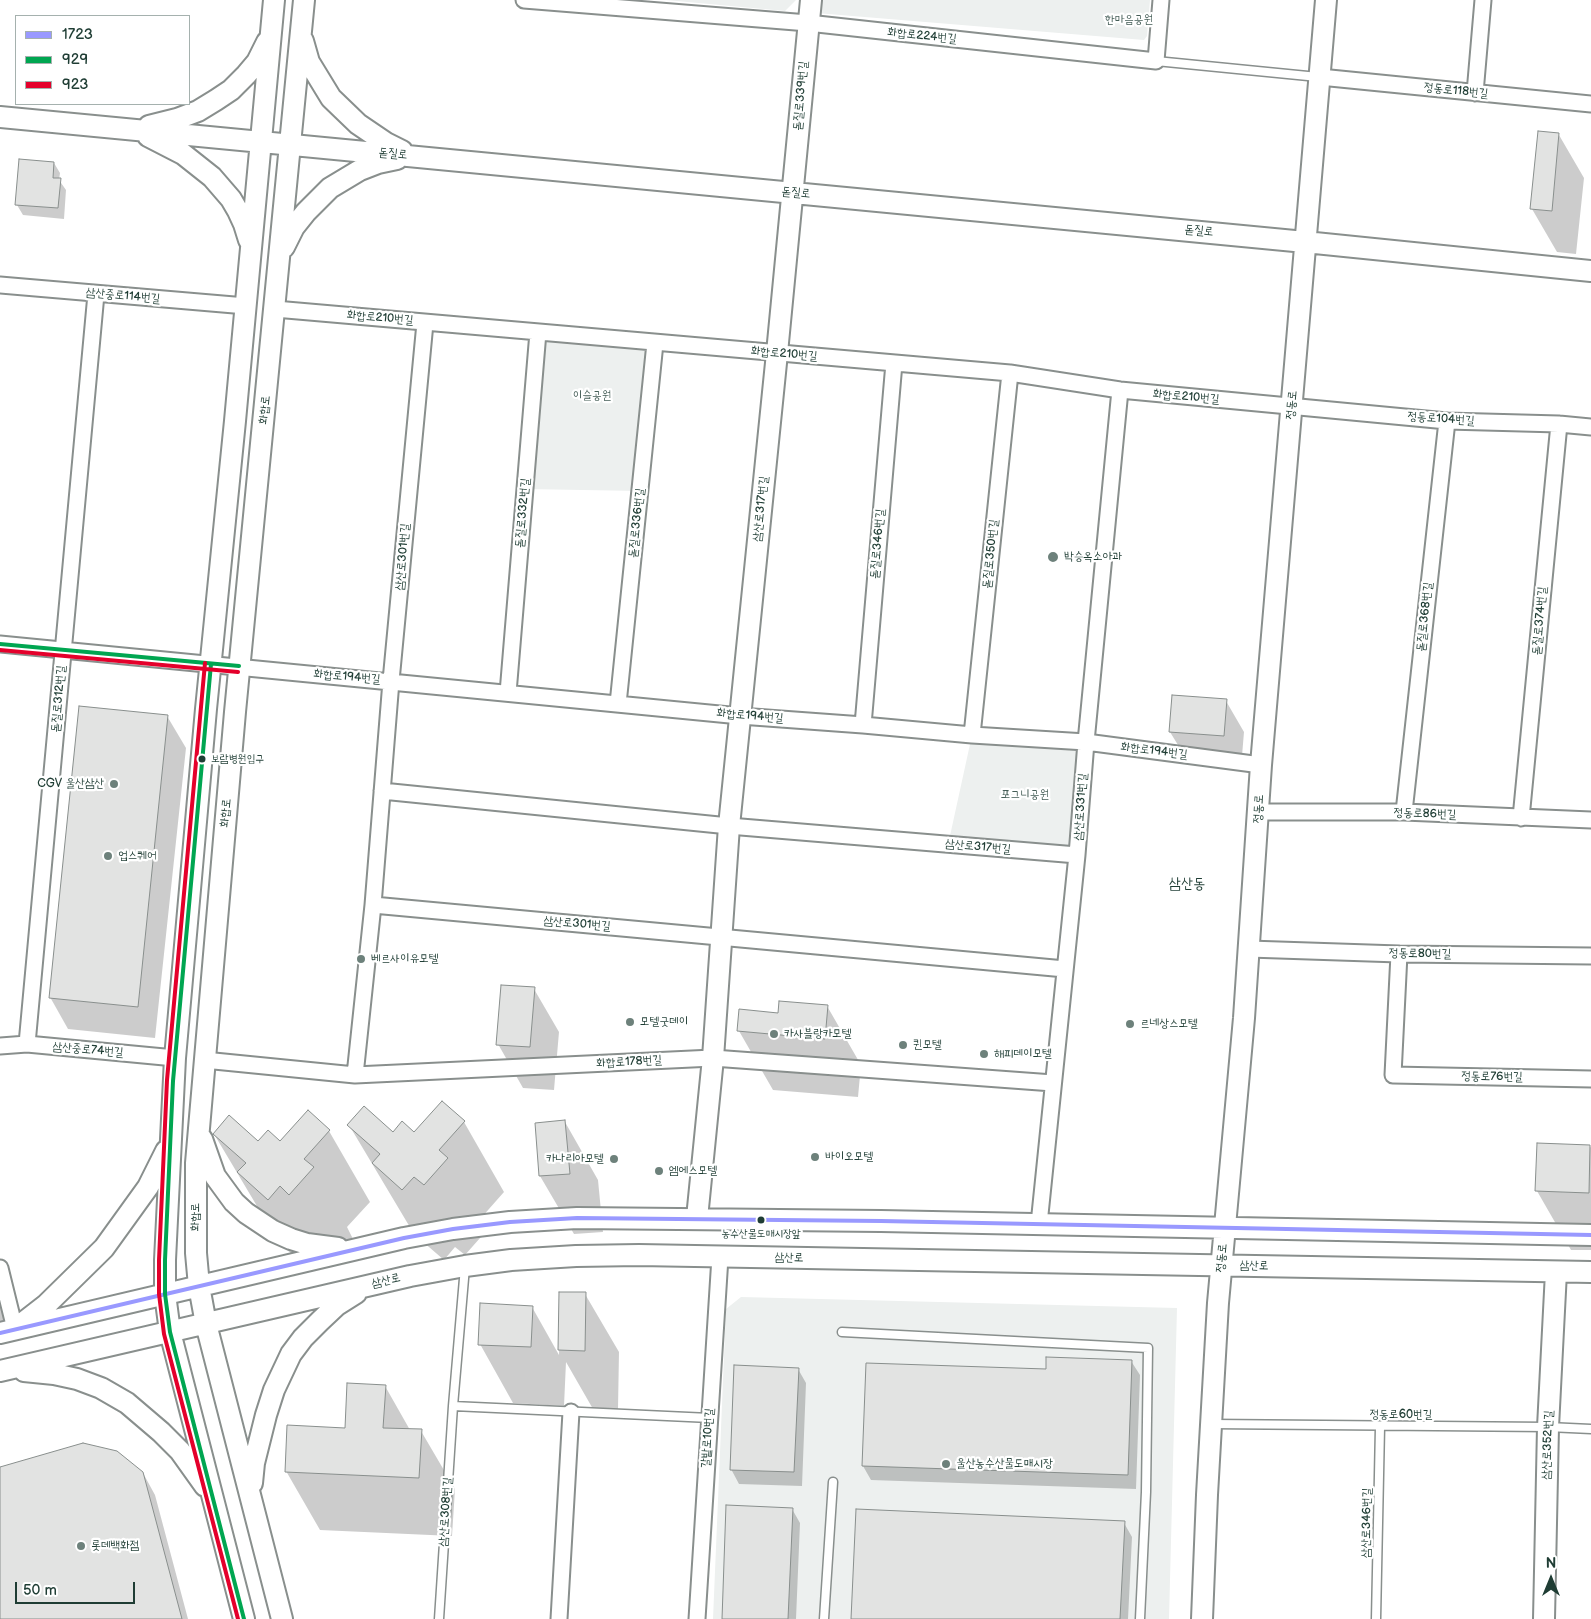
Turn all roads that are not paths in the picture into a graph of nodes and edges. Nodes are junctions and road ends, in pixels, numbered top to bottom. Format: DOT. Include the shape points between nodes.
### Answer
graph roads {
  1 [pos="274,0"];
  2 [pos="279,0"];
  3 [pos="300,0"];
  4 [pos="304,0"];
  5 [pos="524,0"];
  6 [pos="811,0"];
  7 [pos="1160,0"];
  8 [pos="1326,0"];
  9 [pos="1483,0"];
  10 [pos="808,23"];
  11 [pos="271,31"];
  12 [pos="301,34"];
  13 [pos="1156,61"];
  14 [pos="1320,77"];
  15 [pos="1475,93"];
  16 [pos="1591,104"];
  17 [pos="0,117"];
  18 [pos="130,129"];
  19 [pos="261,141"];
  20 [pos="291,144"];
  21 [pos="418,156"];
  22 [pos="792,192"];
  23 [pos="1305,242"];
  24 [pos="251,252"];
  25 [pos="280,256"];
  26 [pos="1591,271"];
  27 [pos="0,285"];
  28 [pos="96,294"];
  29 [pos="246,306"];
  30 [pos="275,309"];
  31 [pos="425,323"];
  32 [pos="538,332"];
  33 [pos="655,342"];
  34 [pos="777,353"];
  35 [pos="894,363"];
  36 [pos="1010,373"];
  37 [pos="1120,390"];
  38 [pos="1292,406"];
  39 [pos="1447,421"];
  40 [pos="1559,424"];
  41 [pos="1591,427"];
  42 [pos="0,644"];
  43 [pos="63,650"];
  44 [pos="210,664"];
  45 [pos="239,666"];
  46 [pos="391,681"];
  47 [pos="508,693"];
  48 [pos="618,704"];
  49 [pos="740,716"];
  50 [pos="863,725"];
  51 [pos="972,736"];
  52 [pos="1086,742"];
  53 [pos="1261,765"];
  54 [pos="382,791"];
  55 [pos="1259,812"];
  56 [pos="1404,812"];
  57 [pos="1521,818"];
  58 [pos="1591,820"];
  59 [pos="729,826"];
  60 [pos="1077,856"];
  61 [pos="373,905"];
  62 [pos="720,937"];
  63 [pos="1250,949"];
  64 [pos="1399,954"];
  65 [pos="1591,956"];
  66 [pos="1066,969"];
  67 [pos="27,1044"];
  68 [pos="0,1046"];
  69 [pos="175,1058"];
  70 [pos="713,1058"];
  71 [pos="204,1060"];
  72 [pos="355,1075"];
  73 [pos="1591,1079"];
  74 [pos="1053,1083"];
  75 [pos="199,1122"];
  76 [pos="170,1140"];
  77 [pos="697,1218"];
  78 [pos="1039,1224"];
  79 [pos="1225,1227"];
  80 [pos="1591,1234"];
  81 [pos="358,1249"];
  82 [pos="720,1257"];
  83 [pos="465,1266"];
  84 [pos="1221,1266"];
  85 [pos="0,1268"];
  86 [pos="1556,1272"];
  87 [pos="1591,1272"];
  88 [pos="375,1284"];
  89 [pos="199,1286"];
  90 [pos="165,1294"];
  91 [pos="206,1324"];
  92 [pos="8,1331"];
  93 [pos="170,1332"];
  94 [pos="842,1332"];
  95 [pos="0,1372"];
  96 [pos="453,1406"];
  97 [pos="571,1412"];
  98 [pos="710,1418"];
  99 [pos="1210,1424"];
  100 [pos="1380,1427"];
  101 [pos="1548,1427"];
  102 [pos="1591,1429"];
  103 [pos="833,1482"];
  104 [pos="212,1496"];
  105 [pos="253,1505"];
  106 [pos="244,1619"];
  107 [pos="282,1619"];
  108 [pos="439,1619"];
  109 [pos="559,1619"];
  110 [pos="697,1619"];
  111 [pos="824,1619"];
  112 [pos="1140,1619"];
  113 [pos="1202,1619"];
  114 [pos="1376,1619"];
  115 [pos="1544,1619"];
  1 -- 11 [label="main road"];
  2 -- 3 [label="main road" via="288,5"];
  4 -- 12 [label="main road, 화합로"];
  5 -- 10 [label="street, 화합로224번길"];
  6 -- 10 [label="main road, 돋질로339번길"];
  7 -- 13 [label="street"];
  8 -- 14 [label="main road, 정동로"];
  9 -- 15 [label="street"];
  10 -- 13 [label="street, 화합로224번길"];
  10 -- 22 [label="main road, 돋질로339번길"];
  11 -- 18 [label="main road" via="257,62 231,90 198,111"];
  11 -- 19 [label="main road"];
  12 -- 20 [label="main road, 화합로"];
  12 -- 21 [label="main road" via="309,62 330,98 372,134"];
  13 -- 14 [label="lane, 화합로224번길"];
  14 -- 15 [label="street, 정동로118번길"];
  14 -- 23 [label="main road, 정동로"];
  15 -- 16 [label="street, 정동로118번길"];
  17 -- 18 [label="main road, 돋질로"];
  18 -- 19 [label="main road, 돋질로"];
  18 -- 24 [label="main road" via="168,145 212,177 238,211"];
  19 -- 20 [label="main road, 돋질로"];
  19 -- 24 [label="main road"];
  20 -- 21 [label="main road, 돋질로"];
  20 -- 25 [label="main road, 화합로"];
  21 -- 22 [label="main road, 돋질로"];
  21 -- 25 [label="main road" via="378,163 330,188 294,227"];
  22 -- 23 [label="main road, 돋질로"];
  22 -- 34 [label="main road, 삼산로317번길"];
  23 -- 26 [label="main road, 돋질로"];
  23 -- 38 [label="main road, 정동로"];
  24 -- 25 [label="main road" via="258,227 268,222 278,230"];
  24 -- 29 [label="main road"];
  25 -- 30 [label="main road, 화합로"];
  27 -- 28 [label="street, 삼산중로114번길"];
  28 -- 29 [label="street, 삼산중로114번길"];
  28 -- 43 [label="street, 돋질로312번길"];
  29 -- 44 [label="main road"];
  30 -- 31 [label="street, 화합로210번길"];
  30 -- 45 [label="main road, 화합로"];
  31 -- 32 [label="street, 화합로210번길"];
  31 -- 46 [label="street, 삼산로301번길"];
  32 -- 33 [label="street, 화합로210번길"];
  32 -- 47 [label="street, 돋질로332번길"];
  33 -- 34 [label="street, 화합로210번길"];
  33 -- 48 [label="street, 돋질로336번길"];
  34 -- 35 [label="street, 화합로210번길"];
  34 -- 49 [label="main road, 삼산로317번길"];
  35 -- 36 [label="street, 화합로210번길"];
  35 -- 50 [label="street, 돋질로346번길"];
  36 -- 37 [label="street, 화합로210번길"];
  36 -- 51 [label="street, 돋질로350번길"];
  37 -- 38 [label="street, 화합로210번길"];
  37 -- 52 [label="street, 삼산로331번길"];
  38 -- 39 [label="street, 정동로104번길"];
  38 -- 53 [label="main road, 정동로"];
  39 -- 40 [label="street, 정동로104번길"];
  39 -- 56 [label="street, 돋질로368번길"];
  40 -- 41 [label="street, 정동로104번길"];
  40 -- 57 [label="street, 돋질로374번길"];
  42 -- 43 [label="street, 화합로194번길"];
  43 -- 44 [label="street, 화합로194번길"];
  43 -- 67 [label="street, 돋질로312번길"];
  44 -- 45 [label="street, 화합로194번길"];
  44 -- 69 [label="main road"];
  45 -- 46 [label="street, 화합로194번길"];
  45 -- 71 [label="main road, 화합로"];
  46 -- 47 [label="street, 화합로194번길"];
  46 -- 54 [label="street, 삼산로301번길"];
  47 -- 48 [label="street, 화합로194번길"];
  48 -- 49 [label="street, 화합로194번길"];
  49 -- 50 [label="street, 화합로194번길"];
  49 -- 59 [label="main road, 삼산로317번길"];
  50 -- 51 [label="street, 화합로194번길"];
  51 -- 52 [label="street, 화합로194번길"];
  52 -- 53 [label="street, 화합로194번길"];
  52 -- 60 [label="street, 삼산로331번길"];
  53 -- 55 [label="main road, 정동로"];
  54 -- 59 [label="street"];
  54 -- 61 [label="street, 삼산로301번길"];
  55 -- 56 [label="street, 정동로86번길"];
  55 -- 63 [label="main road, 정동로"];
  56 -- 57 [label="street, 정동로86번길"];
  57 -- 58 [label="street, 정동로86번길"];
  59 -- 60 [label="street, 삼산로317번길"];
  59 -- 62 [label="main road, 삼산로317번길"];
  60 -- 66 [label="street, 삼산로331번길"];
  61 -- 62 [label="street, 삼산로301번길"];
  61 -- 72 [label="street, 삼산로301번길"];
  62 -- 66 [label="street"];
  62 -- 70 [label="main road, 삼산로317번길"];
  63 -- 64 [label="street, 정동로80번길"];
  63 -- 79 [label="main road, 정동로"];
  64 -- 65 [label="street, 정동로80번길"];
  64 -- 73 [label="street, 정동로76번길" via="1393,1075"];
  66 -- 74 [label="street, 삼산로331번길"];
  67 -- 68 [label="street, 삼산중로74번길"];
  67 -- 69 [label="street, 삼산중로74번길"];
  69 -- 76 [label="main road"];
  70 -- 72 [label="street, 화합로178번길"];
  70 -- 74 [label="street, 화합로178번길"];
  70 -- 77 [label="main road, 삼산로317번길"];
  71 -- 72 [label="street, 화합로178번길"];
  71 -- 75 [label="main road, 화합로"];
  74 -- 78 [label="street, 삼산로331번길"];
  75 -- 81 [label="main road" via="204,1149 215,1176 246,1213 291,1239 322,1247"];
  75 -- 89 [label="main road, 화합로" via="196,1253"];
  76 -- 90 [label="main road"];
  76 -- 92 [label="main road" via="148,1187 104,1248 46,1305"];
  77 -- 78 [label="main road"];
  77 -- 81 [label="main road" via="577,1218 510,1222 453,1229"];
  78 -- 79 [label="main road"];
  79 -- 80 [label="main road"];
  79 -- 84 [label="main road, 정동로"];
  81 -- 89 [label="main road"];
  82 -- 83 [label="main road, 삼산로" via="576,1256"];
  82 -- 84 [label="main road, 삼산로"];
  82 -- 98 [label="street, 갈밭로10번길"];
  83 -- 88 [label="main road, 삼산로"];
  83 -- 96 [label="lane, 삼산로308번길"];
  84 -- 86 [label="main road, 삼산로"];
  84 -- 99 [label="main road, 정동로"];
  85 -- 92 [label="street"];
  86 -- 87 [label="main road, 삼산로"];
  86 -- 101 [label="main road, 삼산로352번길"];
  88 -- 91 [label="main road, 삼산로"];
  88 -- 105 [label="main road" via="337,1305 303,1338 292,1354 274,1390 259,1439 252,1483"];
  89 -- 90 [label="main road"];
  89 -- 91 [label="main road, 화합로"];
  90 -- 92 [label="main road"];
  90 -- 93 [label="main road"];
  91 -- 93 [label="main road, 삼산로"];
  91 -- 105 [label="main road, 화합로"];
  93 -- 95 [label="main road, 삼산로"];
  93 -- 104 [label="main road"];
  94 -- 112 [label="lane" via="1148,1348"];
  95 -- 104 [label="main road" via="33,1372 77,1379 127,1403 180,1451"];
  96 -- 97 [label="lane"];
  96 -- 108 [label="lane, 삼산로308번길"];
  97 -- 98 [label="lane"];
  97 -- 109 [label="street"];
  98 -- 110 [label="street, 갈밭로10번길"];
  99 -- 100 [label="lane, 정동로60번길"];
  99 -- 113 [label="main road, 정동로"];
  100 -- 101 [label="lane, 정동로60번길"];
  100 -- 114 [label="lane, 삼산로346번길"];
  101 -- 102 [label="lane, 정동로60번길"];
  101 -- 115 [label="main road, 삼산로352번길"];
  103 -- 111 [label="lane"];
  104 -- 106 [label="main road"];
  105 -- 107 [label="main road, 화합로"];
}
